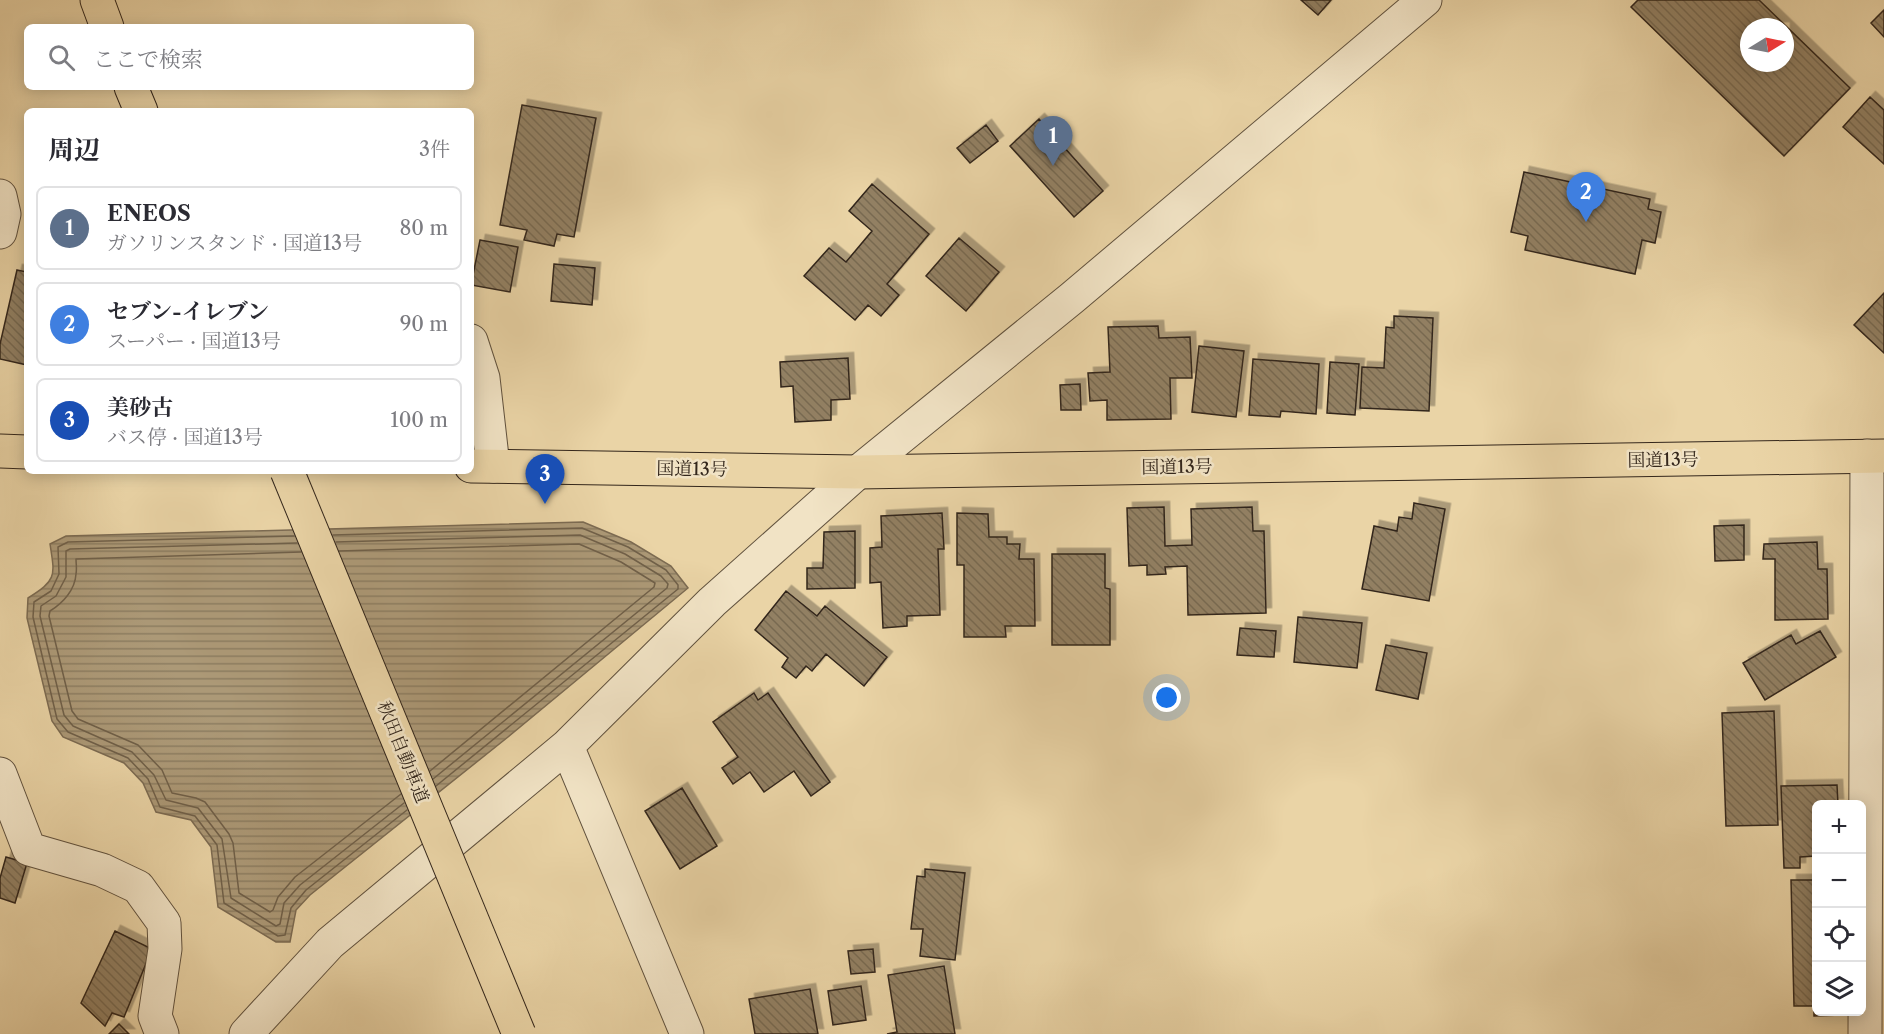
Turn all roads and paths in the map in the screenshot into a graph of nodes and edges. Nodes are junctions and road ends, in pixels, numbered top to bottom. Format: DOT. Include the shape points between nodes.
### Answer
graph roads {
  1 [pos="97,0"];
  2 [pos="1425,0"];
  3 [pos="106,24"];
  4 [pos="132,90"];
  5 [pos="140,108"];
  6 [pos="0,196"];
  7 [pos="0,232"];
  8 [pos="474,350"];
  9 [pos="0,451"];
  10 [pos="24,452"];
  11 [pos="1876,456"];
  12 [pos="482,466"];
  13 [pos="858,472"];
  14 [pos="288,474"];
  15 [pos="567,746"];
  16 [pos="0,774"];
  17 [pos="162,1034"];
  18 [pos="246,1034"];
  19 [pos="519,1034"];
  20 [pos="687,1034"];
  21 [pos="1865,1034"];
  1 -- 3 [label="highway"];
  2 -- 13 [label="street" via="1072,298"];
  4 -- 5 [label="highway"];
  6 -- 7 [label="street" via="4,214"];
  8 -- 12 [label="street" via="483,378"];
  9 -- 10 [label="highway"];
  11 -- 13 [label="highway, 国道13号"];
  11 -- 21 [label="street"];
  12 -- 13 [label="highway, 国道13号"];
  13 -- 15 [label="street" via="712,602"];
  14 -- 19 [label="highway, 秋田自動車道, bridge"];
  15 -- 18 [label="street" via="330,943"];
  15 -- 20 [label="street"];
  16 -- 17 [label="street" via="29,849 102,870 138,887 164,923 165,949 155,1016"];
}
